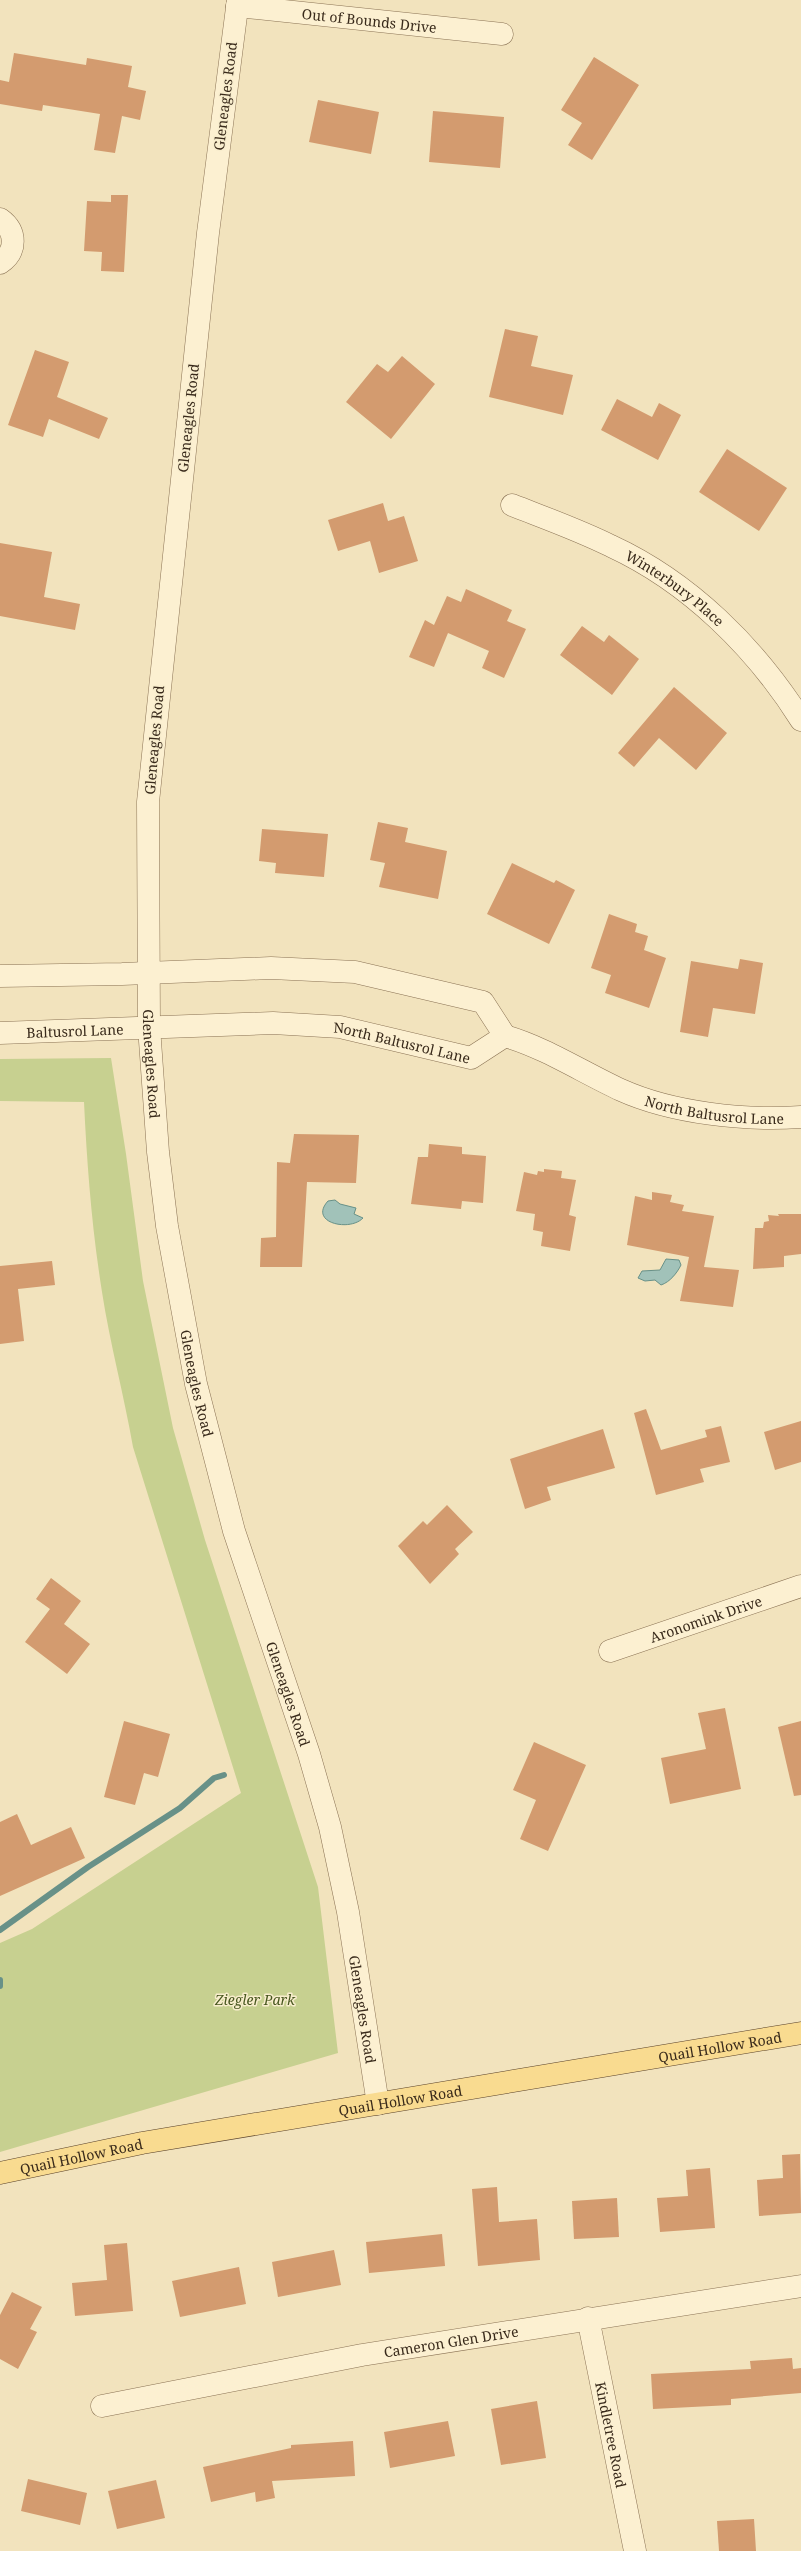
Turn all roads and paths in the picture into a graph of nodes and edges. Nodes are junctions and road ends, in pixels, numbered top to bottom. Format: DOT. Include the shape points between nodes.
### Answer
graph roads {
  1 [pos="238,3"];
  2 [pos="502,34"];
  3 [pos="0,219"];
  4 [pos="0,263"];
  5 [pos="512,505"];
  6 [pos="801,720"];
  7 [pos="149,973"];
  8 [pos="0,976"];
  9 [pos="149,1026"];
  10 [pos="0,1033"];
  11 [pos="505,1036"];
  12 [pos="801,1116"];
  13 [pos="801,1586"];
  14 [pos="610,1651"];
  15 [pos="801,2033"];
  16 [pos="378,2104"];
  17 [pos="0,2173"];
  18 [pos="801,2286"];
  19 [pos="588,2318"];
  20 [pos="102,2406"];
  21 [pos="635,2551"];
  1 -- 2 [label="street, Out of Bounds Drive"];
  1 -- 7 [label="street, Gleneagles Road" via="207,241 149,787"];
  3 -- 4 [label="street" via="8,225 14,241 8,258"];
  5 -- 6 [label="street, Winterbury Place" via="611,546 646,565 694,598 726,626 764,667"];
  7 -- 8 [label="street"];
  7 -- 9 [label="street, Gleneagles Road"];
  7 -- 11 [label="street" via="271,968 355,972 483,1002"];
  9 -- 10 [label="street, Baltusrol Lane"];
  9 -- 11 [label="street, North Baltusrol Lane" via="273,1022 340,1027 471,1058"];
  9 -- 16 [label="street, Gleneagles Road" via="158,1152 167,1226 196,1384 234,1530 309,1754 330,1827 348,1912"];
  11 -- 12 [label="street, North Baltusrol Lane" via="568,1062 623,1090 682,1108 735,1116"];
  13 -- 14 [label="street, Aronomink Drive"];
  15 -- 16 [label="main road, Quail Hollow Road"];
  16 -- 17 [label="main road, Quail Hollow Road" via="142,2143"];
  18 -- 19 [label="street, Cameron Glen Drive"];
  19 -- 20 [label="street, Cameron Glen Drive" via="362,2355"];
  19 -- 21 [label="street, Kindletree Road"];
}
